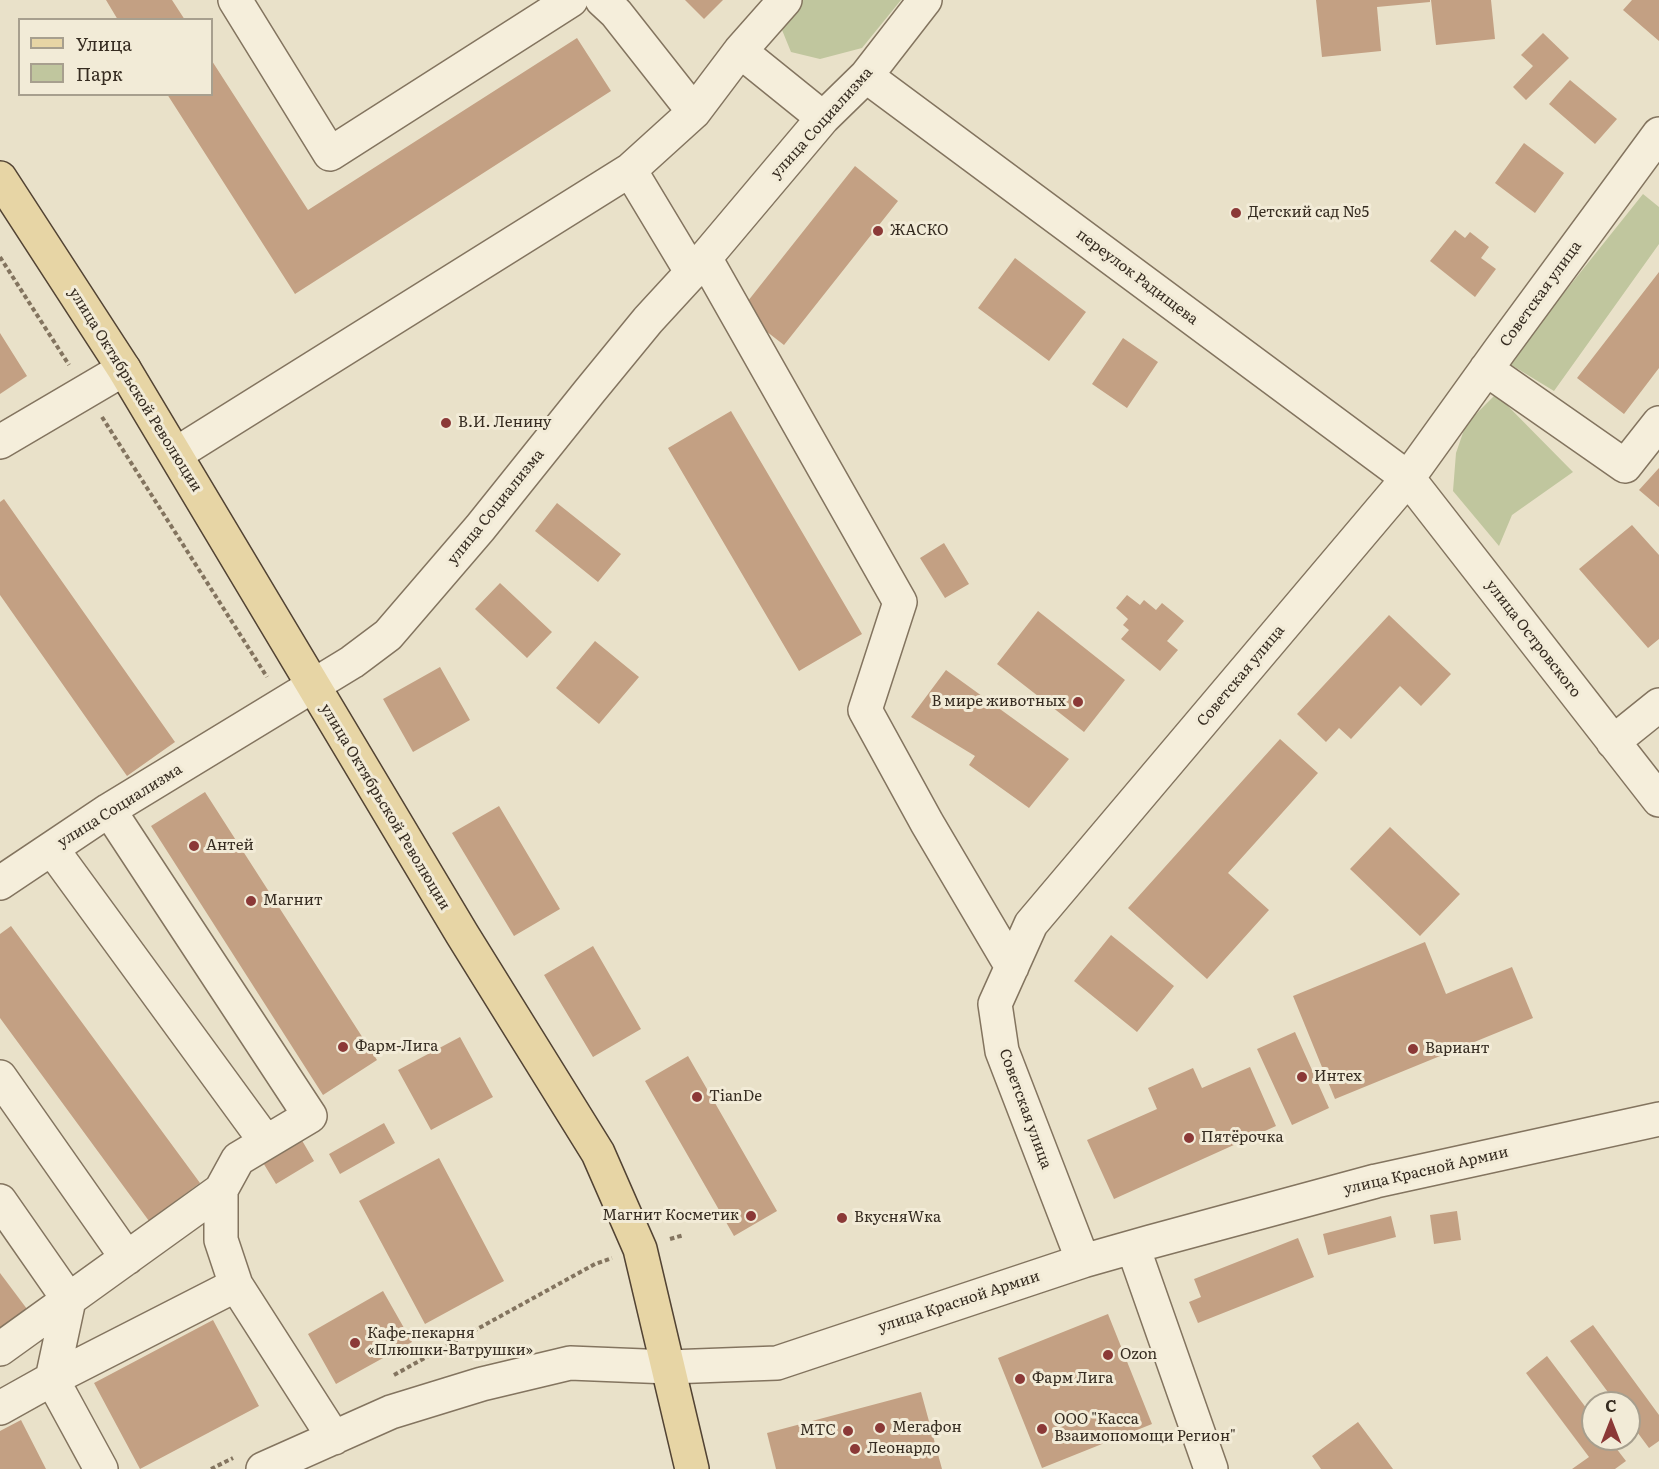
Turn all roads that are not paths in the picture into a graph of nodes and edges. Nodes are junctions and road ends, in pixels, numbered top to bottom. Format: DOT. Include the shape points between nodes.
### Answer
graph roads {
  1 [pos="235,0"];
  2 [pos="571,0"];
  3 [pos="602,0"];
  4 [pos="785,0"];
  5 [pos="925,0"];
  6 [pos="740,51"];
  7 [pos="866,76"];
  8 [pos="694,112"];
  9 [pos="823,118"];
  10 [pos="1653,157"];
  11 [pos="630,170"];
  12 [pos="0,178"];
  13 [pos="698,265"];
  14 [pos="124,369"];
  15 [pos="1486,369"];
  16 [pos="1659,423"];
  17 [pos="0,442"];
  18 [pos="176,454"];
  19 [pos="1408,478"];
  20 [pos="313,687"];
  21 [pos="1659,705"];
  22 [pos="1613,742"];
  23 [pos="1659,800"];
  24 [pos="110,810"];
  25 [pos="52,849"];
  26 [pos="0,883"];
  27 [pos="1012,967"];
  28 [pos="0,1077"];
  29 [pos="1659,1119"];
  30 [pos="266,1142"];
  31 [pos="221,1190"];
  32 [pos="0,1201"];
  33 [pos="1133,1247"];
  34 [pos="127,1258"];
  35 [pos="1083,1261"];
  36 [pos="236,1285"];
  37 [pos="69,1300"];
  38 [pos="0,1349"];
  39 [pos="669,1367"];
  40 [pos="52,1379"];
  41 [pos="0,1408"];
  42 [pos="334,1438"];
  43 [pos="252,1461"];
  44 [pos="101,1469"];
  45 [pos="692,1469"];
  46 [pos="1211,1469"];
  1 -- 2 [label="street" via="330,154"];
  3 -- 8 [label="street"];
  4 -- 6 [label="street"];
  5 -- 7 [label="street, улица Социализма"];
  6 -- 8 [label="street"];
  6 -- 9 [label="street"];
  7 -- 9 [label="street, улица Социализма"];
  7 -- 19 [label="street, переулок Радищева"];
  8 -- 11 [label="street"];
  9 -- 13 [label="street, улица Социализма"];
  10 -- 15 [label="street, Советская улица"];
  11 -- 13 [label="street"];
  11 -- 18 [label="street"];
  12 -- 14 [label="main road, улица Октябрьской Революции"];
  13 -- 20 [label="street, улица Социализма" via="648,320 388,635"];
  13 -- 27 [label="street" via="900,602 865,710"];
  14 -- 17 [label="street"];
  14 -- 18 [label="main road, улица Октябрьской Революции"];
  15 -- 16 [label="street" via="1625,466"];
  15 -- 19 [label="street, Советская улица"];
  18 -- 20 [label="main road, улица Октябрьской Революции"];
  19 -- 22 [label="street, улица Островского"];
  19 -- 27 [label="street, Советская улица" via="1031,924"];
  20 -- 24 [label="street, улица Социализма"];
  20 -- 39 [label="main road, улица Октябрьской Революции" via="598,1153 640,1249"];
  21 -- 22 [label="street"];
  22 -- 23 [label="street, улица Островского"];
  24 -- 25 [label="street, улица Социализма"];
  24 -- 30 [label="street" via="310,1116"];
  25 -- 26 [label="street, улица Социализма"];
  25 -- 30 [label="street"];
  27 -- 35 [label="street, Советская улица" via="995,1004 1002,1051"];
  28 -- 34 [label="street"];
  29 -- 33 [label="street, улица Красной Армии" via="1376,1181"];
  30 -- 31 [label="street" via="238,1159"];
  31 -- 34 [label="street"];
  31 -- 36 [label="street" via="221,1240"];
  32 -- 37 [label="street"];
  33 -- 35 [label="street, улица Красной Армии"];
  33 -- 46 [label="street"];
  34 -- 37 [label="street"];
  35 -- 39 [label="street, улица Красной Армии" via="777,1363"];
  36 -- 40 [label="street"];
  36 -- 42 [label="street"];
  37 -- 38 [label="street"];
  37 -- 40 [label="street"];
  39 -- 42 [label="street, улица Красной Армии" via="570,1364 482,1384 391,1412"];
  39 -- 45 [label="main road, улица Октябрьской Революции"];
  40 -- 41 [label="street"];
  40 -- 44 [label="street"];
  42 -- 43 [label="street, улица Красной Армии"];
}
